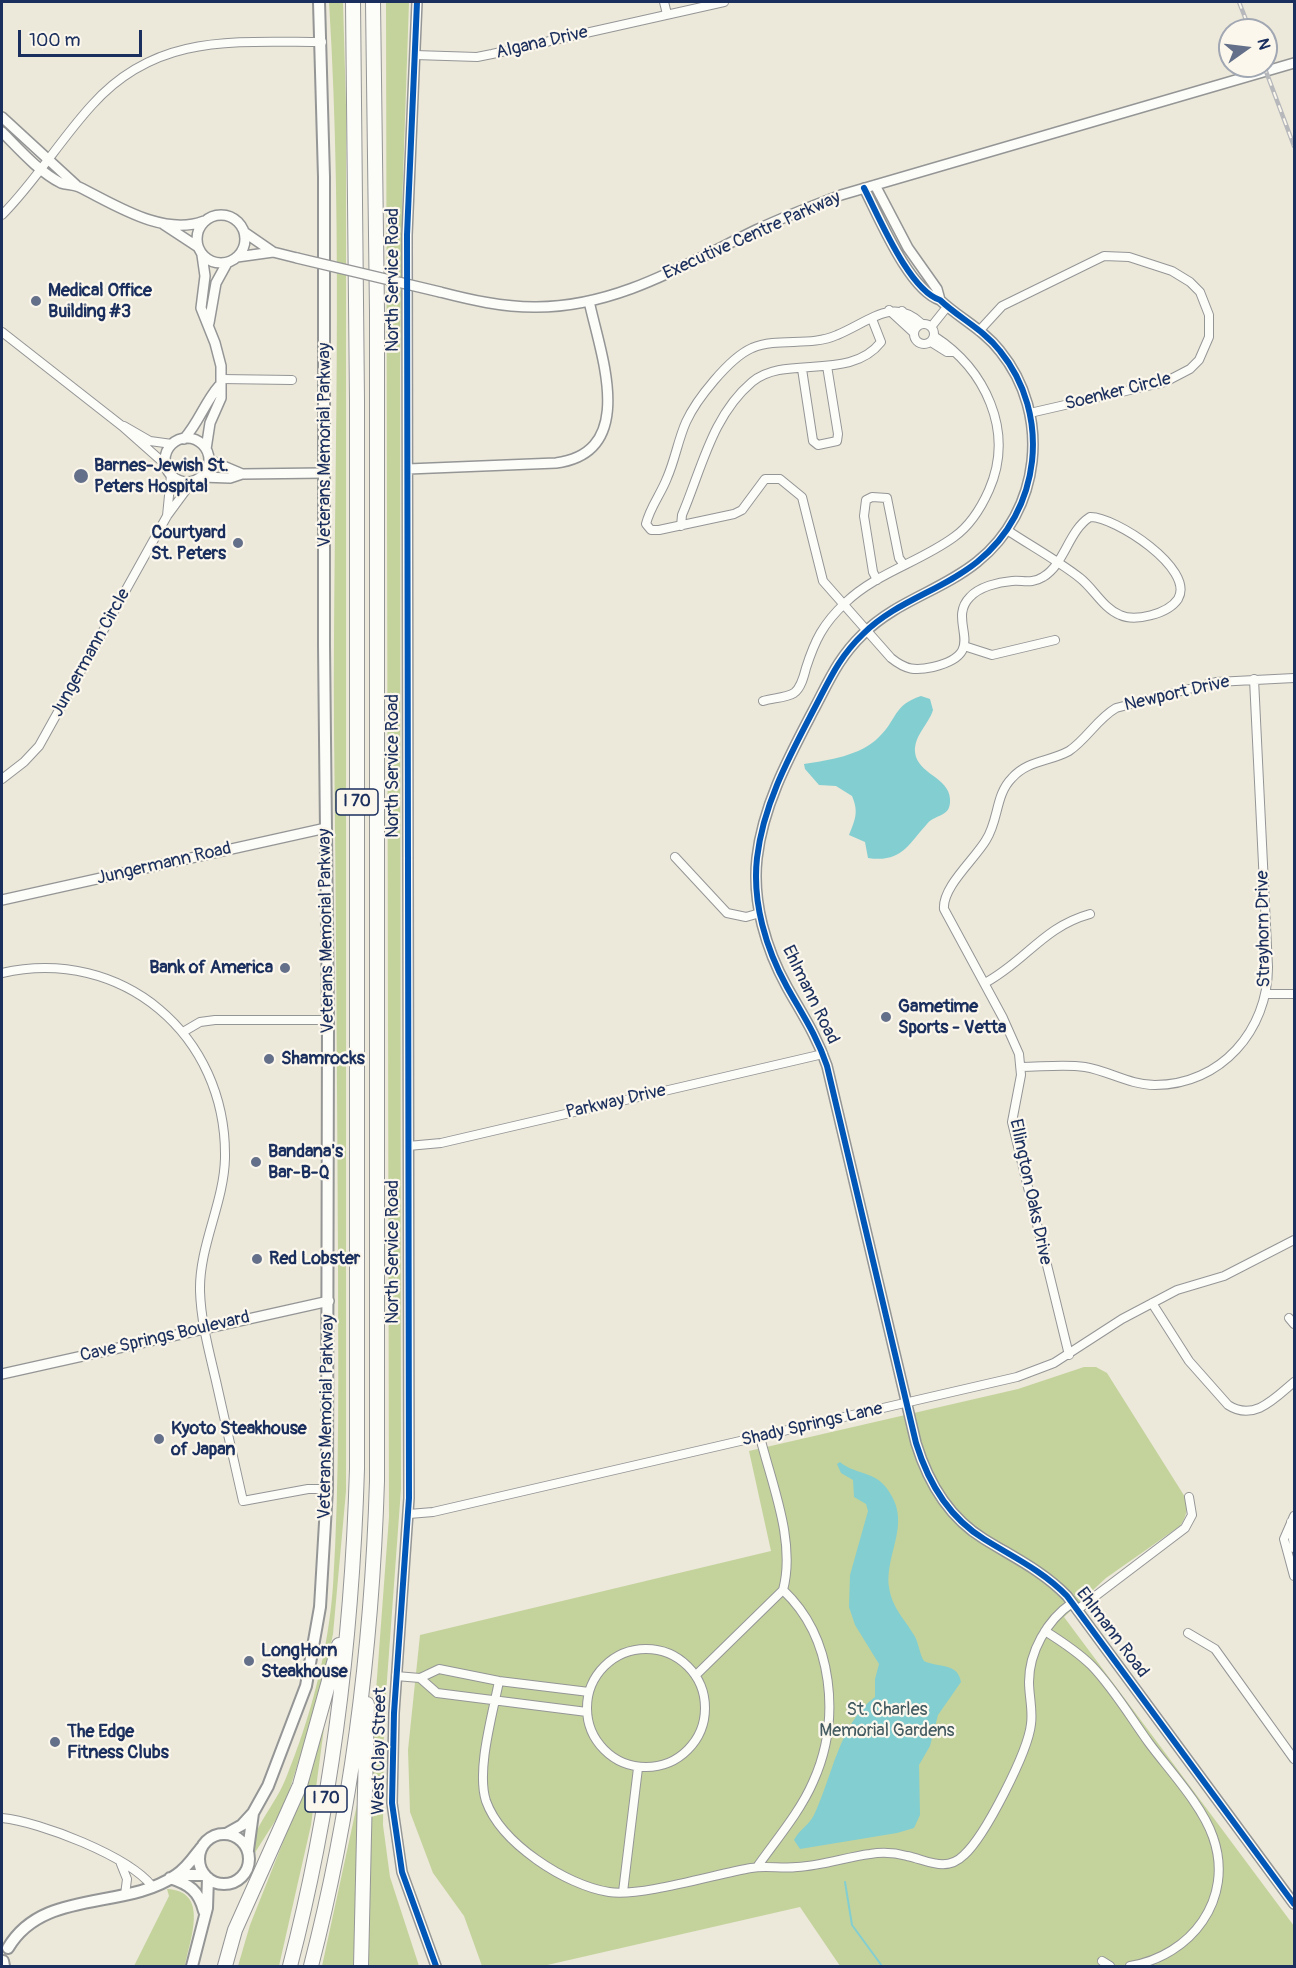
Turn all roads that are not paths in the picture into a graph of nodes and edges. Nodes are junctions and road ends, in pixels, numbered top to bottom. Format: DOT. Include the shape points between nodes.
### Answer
graph roads {
  1 [pos="319,2"];
  2 [pos="353,2"];
  3 [pos="373,2"];
  4 [pos="417,2"];
  5 [pos="664,2"];
  6 [pos="724,2"];
  7 [pos="667,14"];
  8 [pos="322,42"];
  9 [pos="415,55"];
  10 [pos="1294,63"];
  11 [pos="2,117"];
  12 [pos="2,132"];
  13 [pos="48,159"];
  14 [pos="41,168"];
  15 [pos="875,185"];
  16 [pos="76,186"];
  17 [pos="864,188"];
  18 [pos="2,215"];
  19 [pos="204,221"];
  20 [pos="164,224"];
  21 [pos="244,232"];
  22 [pos="200,251"];
  23 [pos="273,252"];
  24 [pos="237,257"];
  25 [pos="227,263"];
  26 [pos="589,301"];
  27 [pos="943,303"];
  28 [pos="890,310"];
  29 [pos="872,319"];
  30 [pos="209,323"];
  31 [pos="931,327"];
  32 [pos="918,328"];
  33 [pos="979,331"];
  34 [pos="2,332"];
  35 [pos="932,339"];
  36 [pos="827,366"];
  37 [pos="802,369"];
  38 [pos="292,380"];
  39 [pos="220,382"];
  40 [pos="1030,413"];
  41 [pos="122,426"];
  42 [pos="184,439"];
  43 [pos="172,444"];
  44 [pos="206,449"];
  45 [pos="209,460"];
  46 [pos="166,465"];
  47 [pos="408,469"];
  48 [pos="324,473"];
  49 [pos="242,474"];
  50 [pos="171,475"];
  51 [pos="202,477"];
  52 [pos="192,482"];
  53 [pos="167,516"];
  54 [pos="681,526"];
  55 [pos="1007,530"];
  56 [pos="1056,561"];
  57 [pos="904,565"];
  58 [pos="877,580"];
  59 [pos="844,603"];
  60 [pos="866,630"];
  61 [pos="1055,640"];
  62 [pos="964,646"];
  63 [pos="1294,678"];
  64 [pos="1254,680"];
  65 [pos="763,701"];
  66 [pos="2,778"];
  67 [pos="326,828"];
  68 [pos="675,857"];
  69 [pos="2,900"];
  70 [pos="944,902"];
  71 [pos="760,913"];
  72 [pos="1090,914"];
  73 [pos="2,973"];
  74 [pos="985,983"];
  75 [pos="1266,994"];
  76 [pos="1294,994"];
  77 [pos="328,1020"];
  78 [pos="183,1032"];
  79 [pos="823,1054"];
  80 [pos="1021,1067"];
  81 [pos="408,1146"];
  82 [pos="1294,1240"];
  83 [pos="329,1300"];
  84 [pos="1152,1303"];
  85 [pos="204,1328"];
  86 [pos="1069,1355"];
  87 [pos="2,1374"];
  88 [pos="1294,1382"];
  89 [pos="907,1403"];
  90 [pos="760,1437"];
  91 [pos="327,1489"];
  92 [pos="1189,1497"];
  93 [pos="409,1514"];
  94 [pos="1293,1518"];
  95 [pos="408,1530"];
  96 [pos="1294,1548"];
  97 [pos="1294,1576"];
  98 [pos="783,1590"];
  99 [pos="1074,1607"];
  100 [pos="346,1629"];
  101 [pos="1045,1631"];
  102 [pos="1188,1633"];
  103 [pos="366,1663"];
  104 [pos="696,1675"];
  105 [pos="396,1676"];
  106 [pos="420,1678"];
  107 [pos="499,1681"];
  108 [pos="589,1692"];
  109 [pos="495,1700"];
  110 [pos="587,1712"];
  111 [pos="1294,1759"];
  112 [pos="638,1768"];
  113 [pos="253,1813"];
  114 [pos="2,1818"];
  115 [pos="226,1834"];
  116 [pos="201,1848"];
  117 [pos="248,1850"];
  118 [pos="121,1864"];
  119 [pos="757,1867"];
  120 [pos="173,1877"];
  121 [pos="206,1877"];
  122 [pos="228,1884"];
  123 [pos="152,1886"];
  124 [pos="623,1892"];
  125 [pos="125,1895"];
  126 [pos="1294,1904"];
  127 [pos="206,1912"];
  128 [pos="8,1948"];
  129 [pos="1102,1961"];
  130 [pos="3,1963"];
  131 [pos="192,1966"];
  132 [pos="225,1966"];
  133 [pos="290,1966"];
  134 [pos="311,1966"];
  135 [pos="361,1966"];
  136 [pos="436,1966"];
  137 [pos="1110,1966"];
  138 [pos="1130,1966"];
  1 -- 8 [label="main road, Veterans Memorial Parkway"];
  2 -- 100 [label="highway, I 70" via="358,1392 355,1529"];
  3 -- 103 [label="highway, I 70" via="378,1391 376,1527"];
  4 -- 9 [label="street, North Service Road"];
  5 -- 7 [label="street"];
  6 -- 7 [label="street, Algana Drive"];
  7 -- 9 [label="street, Algana Drive" via="477,57"];
  8 -- 13 [label="street" via="222,43 171,51 113,83"];
  8 -- 48 [label="main road, Veterans Memorial Parkway"];
  9 -- 47 [label="street, North Service Road" via="407,235"];
  10 -- 15 [label="street, Executive Centre Parkway"];
  11 -- 13 [label="street"];
  12 -- 14 [label="street"];
  13 -- 14 [label="street"];
  13 -- 16 [label="street"];
  14 -- 16 [label="street" via="62,183"];
  14 -- 18 [label="street"];
  15 -- 17 [label="street, Executive Centre Parkway"];
  15 -- 27 [label="street, Ehlmann Road"];
  16 -- 20 [label="street" via="120,210"];
  17 -- 26 [label="street, Executive Centre Parkway" via="800,211 642,284"];
  17 -- 27 [label="street, Ehlmann Road" via="916,282 930,297"];
  19 -- 20 [label="street"];
  19 -- 21 [label="street" via="216,215 228,216"];
  19 -- 22 [label="street" via="197,233"];
  20 -- 22 [label="street"];
  21 -- 23 [label="street, Executive Centre Parkway"];
  21 -- 24 [label="street" via="243,247"];
  22 -- 25 [label="street" via="211,262"];
  22 -- 30 [label="street" via="205,276 201,308"];
  23 -- 24 [label="street, Executive Centre Parkway"];
  23 -- 26 [label="street, Executive Centre Parkway, bridge" via="502,306 536,308"];
  24 -- 25 [label="street"];
  25 -- 30 [label="street" via="216,283"];
  26 -- 47 [label="street" via="609,406 605,426 588,450 556,463"];
  27 -- 31 [label="street"];
  27 -- 33 [label="street, Ehlmann Road"];
  28 -- 29 [label="street"];
  28 -- 32 [label="street"];
  28 -- 32 [label="street" via="909,312"];
  29 -- 36 [label="street" via="881,342 876,348"];
  29 -- 54 [label="street" via="834,337 770,343 750,349 719,376 686,421 673,466 646,524 651,530"];
  30 -- 39 [label="street" via="220,355"];
  31 -- 32 [label="street"];
  31 -- 35 [label="street"];
  32 -- 35 [label="street" via="916,339 921,344"];
  33 -- 40 [label="street, Ehlmann Road" via="1011,367"];
  33 -- 40 [label="street, Soenker Circle" via="1002,306 1104,256 1129,257 1172,271 1200,292 1209,315 1209,337 1199,360 1179,377"];
  34 -- 41 [label="street"];
  35 -- 57 [label="street" via="950,346 990,401 997,421 998,462 983,503 970,522 955,536"];
  36 -- 37 [label="street"];
  36 -- 37 [label="street" via="838,434 837,441 828,444 813,441"];
  37 -- 54 [label="street" via="767,372 753,381 717,424"];
  38 -- 39 [label="street"];
  39 -- 42 [label="street"];
  39 -- 44 [label="street" via="221,398 210,423"];
  40 -- 55 [label="street, Ehlmann Road" via="1034,440 1032,471 1022,505"];
  41 -- 43 [label="street" via="150,441"];
  41 -- 46 [label="street"];
  42 -- 43 [label="street"];
  42 -- 44 [label="street" via="196,440"];
  43 -- 46 [label="street"];
  44 -- 45 [label="street"];
  45 -- 49 [label="street"];
  45 -- 51 [label="street"];
  46 -- 50 [label="street"];
  47 -- 81 [label="street, North Service Road"];
  48 -- 49 [label="street"];
  48 -- 67 [label="main road, Veterans Memorial Parkway"];
  49 -- 51 [label="street" via="230,478"];
  50 -- 52 [label="street" via="179,481"];
  50 -- 53 [label="street, Jungermann Circle"];
  51 -- 52 [label="street"];
  52 -- 53 [label="street, Jungermann Circle"];
  53 -- 66 [label="street, Jungermann Circle" via="45,736 24,762"];
  54 -- 59 [label="street" via="735,514 765,479 780,479 802,497 820,573"];
  55 -- 56 [label="street"];
  55 -- 60 [label="street, Ehlmann Road" via="975,563 900,605"];
  56 -- 56 [label="street" via="1114,612 1127,618 1168,608 1181,591 1177,576 1161,556 1101,516 1083,521"];
  56 -- 62 [label="street" via="1048,573 1036,580 1012,581 971,595 963,612"];
  57 -- 58 [label="street"];
  57 -- 58 [label="street" via="899,558 887,498 866,500 864,516"];
  58 -- 59 [label="street"];
  59 -- 60 [label="street"];
  59 -- 65 [label="street" via="816,637 800,686 794,693"];
  60 -- 62 [label="street" via="891,658 912,670 951,662"];
  60 -- 71 [label="street, Ehlmann Road" via="826,682 772,797 757,858"];
  61 -- 62 [label="street" via="992,655"];
  63 -- 64 [label="street, Newport Drive"];
  64 -- 70 [label="street, Newport Drive" via="1216,682 1129,703 1103,716 1065,753 1032,762 1020,770 1002,790 995,824 986,841"];
  64 -- 75 [label="street, Strayhorn Drive" via="1268,967"];
  67 -- 69 [label="street, Jungermann Road"];
  67 -- 77 [label="main road, Veterans Memorial Parkway"];
  68 -- 71 [label="street" via="727,913 746,917"];
  70 -- 74 [label="street, Ellington Oaks Drive" via="944,909"];
  71 -- 79 [label="street, Ehlmann Road" via="774,958"];
  72 -- 74 [label="street" via="1047,933 1018,962"];
  73 -- 78 [label="street" via="50,968 101,977 148,1000"];
  74 -- 80 [label="street, Ellington Oaks Drive" via="1015,1040"];
  75 -- 76 [label="street"];
  75 -- 80 [label="street, Strayhorn Drive" via="1254,1026 1237,1050 1190,1080 1139,1084 1085,1067"];
  77 -- 78 [label="street" via="215,1020 200,1022"];
  77 -- 83 [label="main road, Veterans Memorial Parkway"];
  78 -- 85 [label="street" via="215,1088 225,1135 223,1184 201,1280"];
  79 -- 81 [label="street, Parkway Drive" via="441,1143"];
  79 -- 89 [label="street, Ehlmann Road"];
  80 -- 86 [label="street, Ellington Oaks Drive" via="1012,1122"];
  81 -- 93 [label="street, North Service Road"];
  82 -- 84 [label="street, Shady Springs Lane" via="1224,1276 1192,1284"];
  83 -- 85 [label="street, Cave Springs Boulevard"];
  83 -- 91 [label="main road, Veterans Memorial Parkway"];
  84 -- 86 [label="street, Shady Springs Lane"];
  84 -- 88 [label="street" via="1190,1360 1235,1410 1259,1408"];
  85 -- 87 [label="street, Cave Springs Boulevard"];
  85 -- 91 [label="street" via="243,1501"];
  86 -- 89 [label="street, Shady Springs Lane" via="1017,1377"];
  89 -- 90 [label="street, Shady Springs Lane"];
  89 -- 99 [label="street, Ehlmann Road" via="922,1461 945,1503 976,1533 1041,1572"];
  90 -- 93 [label="street, Shady Springs Lane"];
  90 -- 98 [label="street" via="785,1538 787,1576"];
  91 -- 113 [label="main road, Veterans Memorial Parkway" via="320,1607 306,1686 278,1766"];
  92 -- 99 [label="street" via="1192,1515 1185,1528"];
  93 -- 95 [label="street, North Service Road"];
  94 -- 96 [label="street"];
  94 -- 97 [label="street" via="1284,1539"];
  95 -- 105 [label="street, West Clay Street"];
  98 -- 104 [label="street"];
  98 -- 119 [label="street" via="797,1603 818,1640 830,1689 828,1722 824,1754 813,1784"];
  99 -- 101 [label="street" via="1058,1613"];
  99 -- 126 [label="street, Ehlmann Road"];
  100 -- 132 [label="highway" via="335,1652 300,1785 235,1930"];
  100 -- 133 [label="highway, I 70" via="335,1746"];
  101 -- 119 [label="street" via="1036,1647 1029,1680 1032,1723 1019,1766 956,1862 939,1865 872,1853 796,1868"];
  101 -- 138 [label="street" via="1095,1670 1203,1816 1219,1858 1217,1890 1203,1923 1167,1955"];
  102 -- 111 [label="street" via="1215,1648"];
  103 -- 134 [label="highway, I 70" via="343,1820"];
  103 -- 135 [label="highway" via="368,1734"];
  104 -- 108 [label="street" via="670,1653 637,1649 607,1664"];
  104 -- 112 [label="street" via="704,1690 706,1707 697,1740 672,1763"];
  105 -- 106 [label="street"];
  105 -- 136 [label="street, West Clay Street" via="392,1793 396,1845 408,1892"];
  106 -- 107 [label="street" via="439,1669"];
  106 -- 109 [label="street" via="437,1693"];
  107 -- 108 [label="street"];
  107 -- 109 [label="street"];
  108 -- 110 [label="street"];
  109 -- 110 [label="street"];
  109 -- 124 [label="street" via="484,1786 486,1801 498,1823 509,1837 561,1874 588,1887"];
  110 -- 112 [label="street" via="597,1743 622,1763"];
  112 -- 124 [label="street"];
  113 -- 115 [label="main road, Veterans Memorial Parkway"];
  113 -- 117 [label="main road"];
  114 -- 118 [label="street" via="58,1832"];
  115 -- 116 [label="main road" via="213,1837"];
  115 -- 117 [label="main road" via="237,1837"];
  116 -- 120 [label="main road"];
  116 -- 121 [label="main road" via="199,1864"];
  117 -- 122 [label="main road" via="245,1874"];
  118 -- 123 [label="street" via="134,1869"];
  118 -- 125 [label="street" via="127,1880"];
  119 -- 124 [label="street"];
  120 -- 121 [label="main road"];
  120 -- 123 [label="main road"];
  120 -- 127 [label="main road" via="195,1891"];
  121 -- 122 [label="main road"];
  121 -- 127 [label="main road"];
  122 -- 127 [label="main road"];
  123 -- 125 [label="main road"];
  125 -- 128 [label="main road" via="42,1916 21,1930"];
  127 -- 131 [label="main road"];
  128 -- 130 [label="street"];
  129 -- 137 [label="street"];
}
